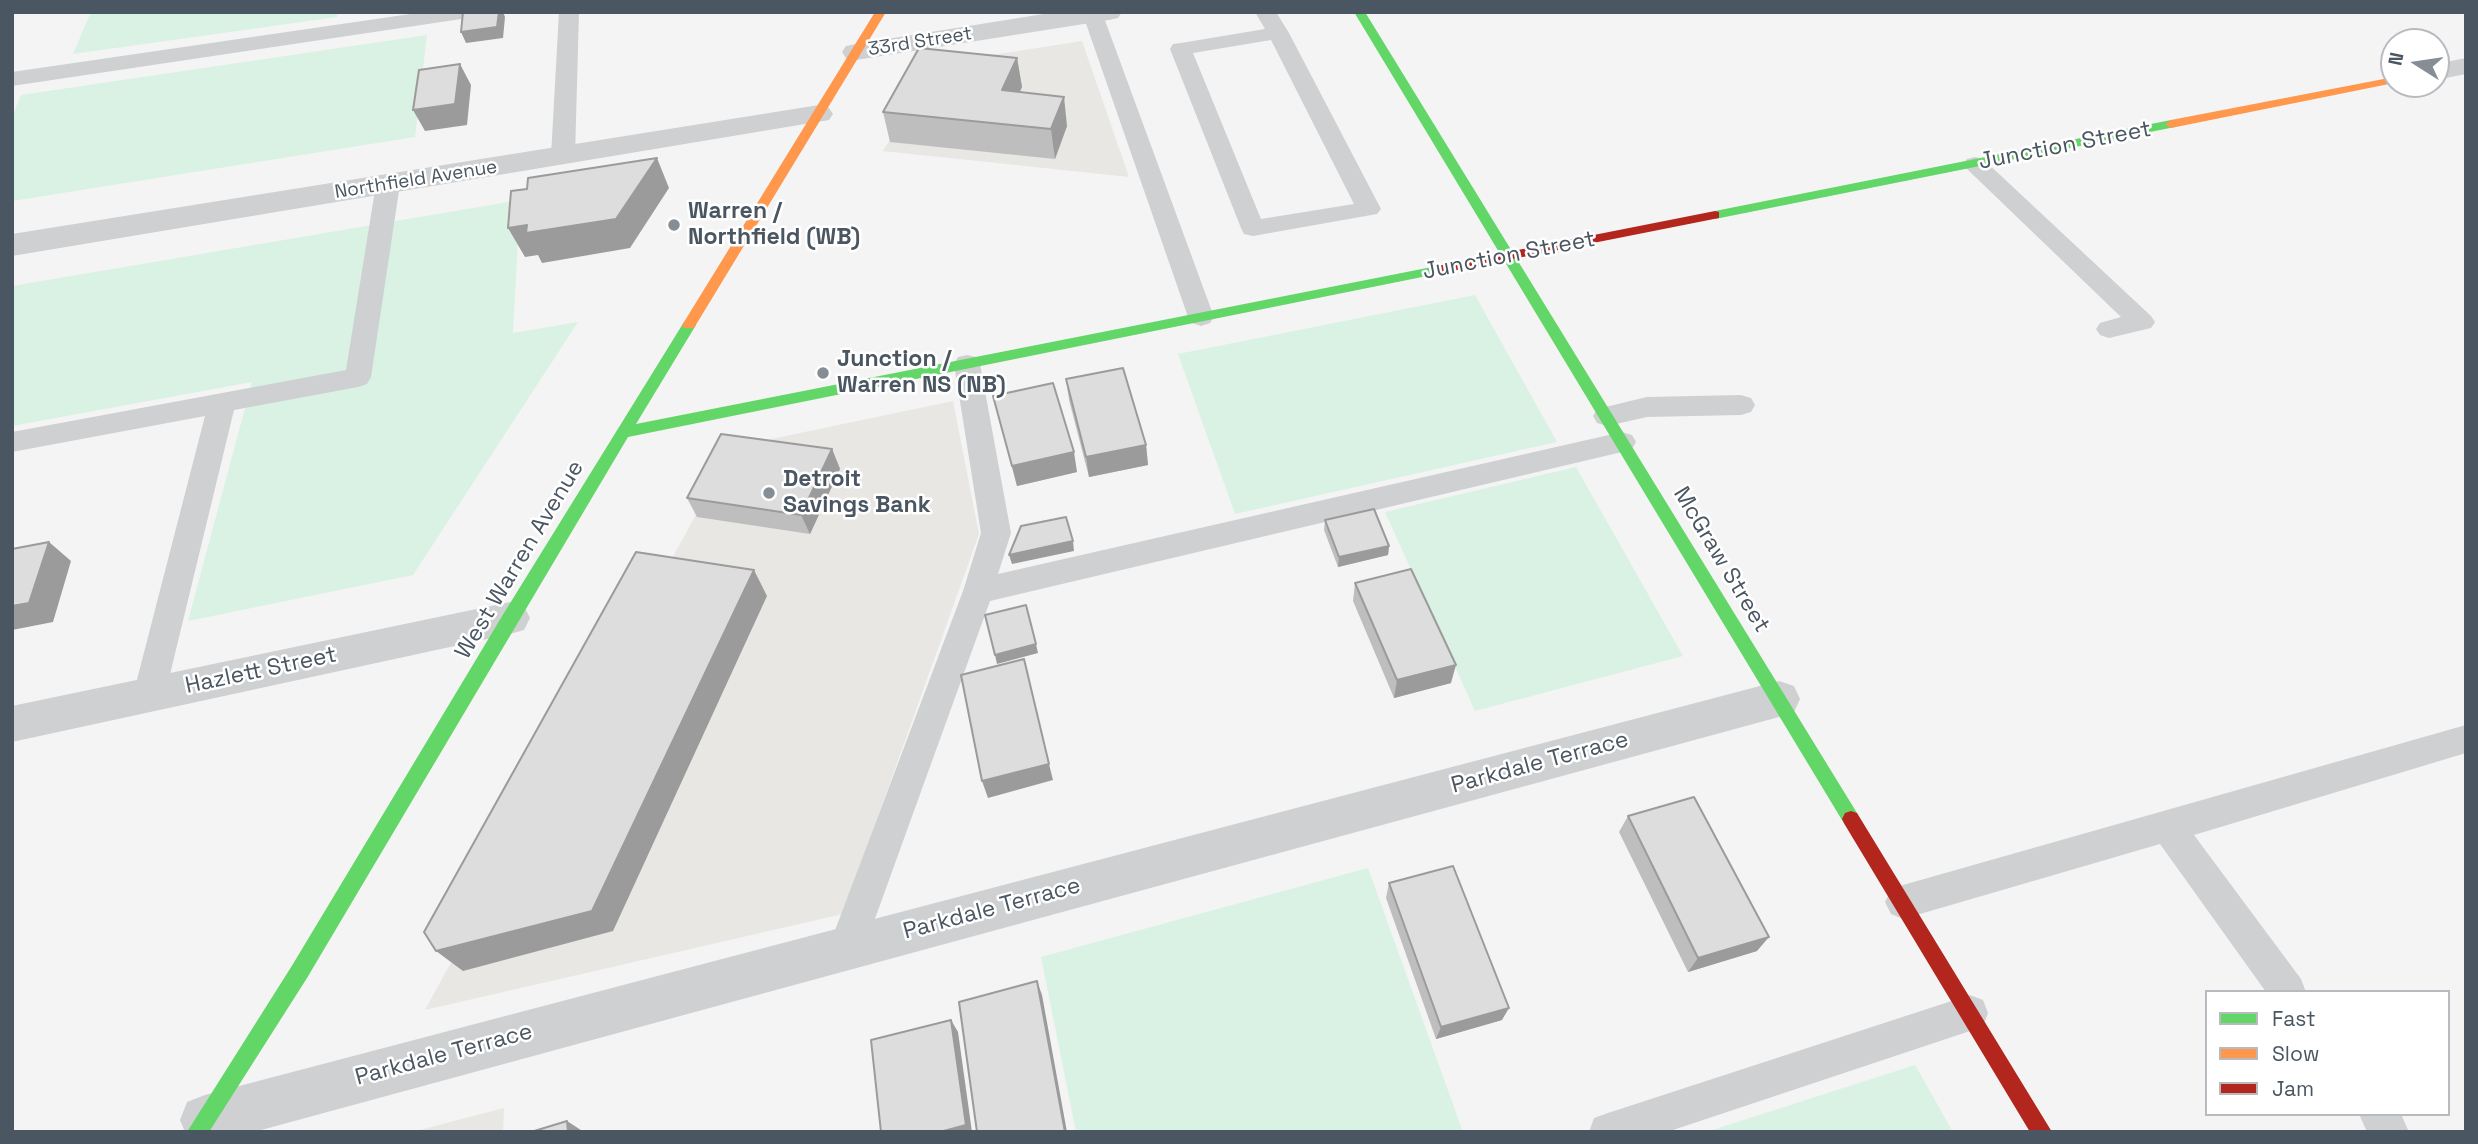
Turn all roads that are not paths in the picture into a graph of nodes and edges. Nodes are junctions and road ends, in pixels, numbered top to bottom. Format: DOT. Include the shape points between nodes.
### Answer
graph roads {
  1 [pos="468,12"];
  2 [pos="569,12"];
  3 [pos="881,12"];
  4 [pos="1265,12"];
  5 [pos="1359,12"];
  6 [pos="1101,14"];
  7 [pos="1278,33"];
  8 [pos="856,52"];
  9 [pos="12,79"];
  10 [pos="2380,83"];
  11 [pos="819,114"];
  12 [pos="563,156"];
  13 [pos="1975,164"];
  14 [pos="388,184"];
  15 [pos="12,245"];
  16 [pos="1508,256"];
  17 [pos="1201,317"];
  18 [pos="2109,329"];
  19 [pos="967,364"];
  20 [pos="222,402"];
  21 [pos="1741,405"];
  22 [pos="1607,416"];
  23 [pos="624,432"];
  24 [pos="12,442"];
  25 [pos="1622,442"];
  26 [pos="978,591"];
  27 [pos="510,618"];
  28 [pos="149,695"];
  29 [pos="1779,699"];
  30 [pos="12,724"];
  31 [pos="2466,739"];
  32 [pos="2168,827"];
  33 [pos="1903,902"];
  34 [pos="846,948"];
  35 [pos="2287,990"];
  36 [pos="1970,1013"];
  37 [pos="2379,1116"];
  38 [pos="201,1126"];
  39 [pos="1608,1132"];
  40 [pos="2042,1132"];
  41 [pos="2390,1132"];
  1 -- 9 [label="lane"];
  2 -- 12 [label="lane"];
  3 -- 8 [label="street, West Warren Avenue"];
  4 -- 7 [label="lane"];
  5 -- 16 [label="street, McGraw Street"];
  6 -- 8 [label="street, 33rd Street"];
  6 -- 17 [label="lane"];
  7 -- 7 [label="lane" via="1325,126 1369,209 1253,228 1181,49"];
  8 -- 11 [label="street, West Warren Avenue"];
  10 -- 13 [label="street, Junction Street"];
  11 -- 12 [label="street, Northfield Avenue"];
  11 -- 23 [label="street, West Warren Avenue"];
  12 -- 14 [label="street, Northfield Avenue"];
  13 -- 16 [label="street, Junction Street"];
  13 -- 18 [label="lane" via="2142,322"];
  14 -- 15 [label="street, Northfield Avenue"];
  14 -- 20 [label="lane" via="358,377"];
  16 -- 17 [label="street, Junction Street"];
  16 -- 22 [label="street, McGraw Street"];
  17 -- 19 [label="street, Junction Street"];
  19 -- 23 [label="street, Junction Street"];
  19 -- 26 [label="lane" via="996,533"];
  20 -- 24 [label="lane"];
  20 -- 28 [label="lane"];
  21 -- 22 [label="lane" via="1647,407"];
  22 -- 25 [label="street, McGraw Street"];
  23 -- 27 [label="street, West Warren Avenue"];
  25 -- 26 [label="lane"];
  25 -- 29 [label="street, McGraw Street"];
  26 -- 34 [label="lane"];
  27 -- 28 [label="street, Hazlett Street"];
  27 -- 38 [label="street, West Warren Avenue" via="300,971"];
  28 -- 30 [label="street, Hazlett Street"];
  29 -- 33 [label="street, McGraw Street"];
  29 -- 34 [label="street, Parkdale Terrace"];
  31 -- 32 [label="lane"];
  32 -- 33 [label="lane"];
  32 -- 35 [label="lane"];
  33 -- 36 [label="street, McGraw Street"];
  34 -- 38 [label="street, Parkdale Terrace"];
  36 -- 39 [label="lane"];
  36 -- 40 [label="street, McGraw Street"];
  37 -- 41 [label="lane"];
}
